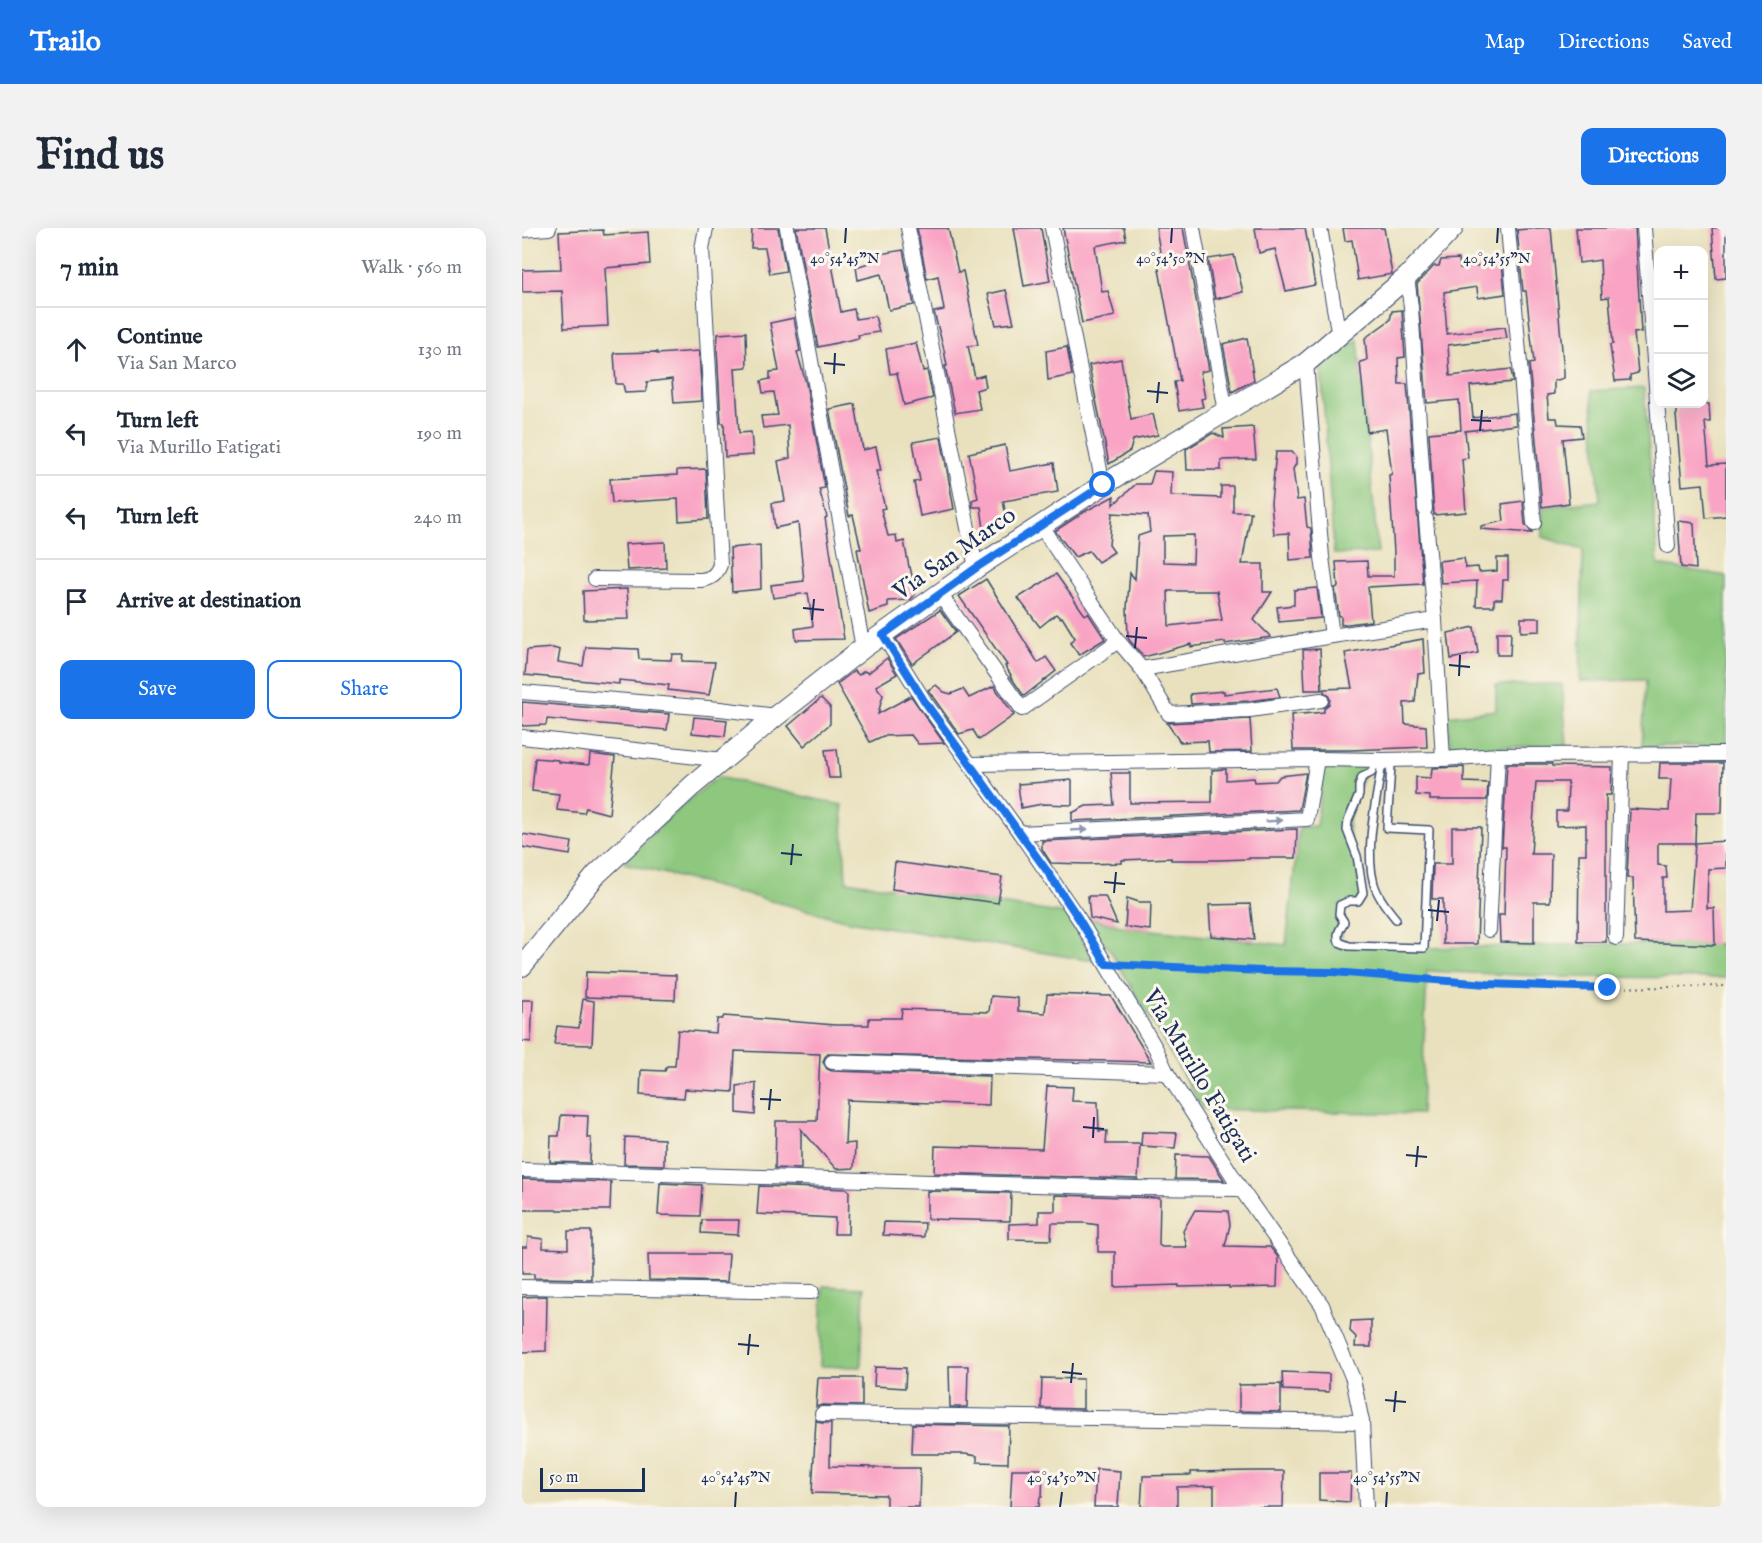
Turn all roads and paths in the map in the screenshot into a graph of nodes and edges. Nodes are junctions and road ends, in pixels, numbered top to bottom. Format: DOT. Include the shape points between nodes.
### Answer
graph roads {
  1 [pos="549,228"];
  2 [pos="706,228"];
  3 [pos="787,228"];
  4 [pos="908,228"];
  5 [pos="1052,228"];
  6 [pos="1193,228"];
  7 [pos="1320,228"];
  8 [pos="1453,228"];
  9 [pos="1509,228"];
  10 [pos="1644,228"];
  11 [pos="522,230"];
  12 [pos="1407,277"];
  13 [pos="1339,336"];
  14 [pos="1306,363"];
  15 [pos="1226,412"];
  16 [pos="1103,485"];
  17 [pos="1534,523"];
  18 [pos="1040,525"];
  19 [pos="1668,546"];
  20 [pos="976,568"];
  21 [pos="595,579"];
  22 [pos="940,594"];
  23 [pos="1435,620"];
  24 [pos="883,635"];
  25 [pos="1332,636"];
  26 [pos="1118,641"];
  27 [pos="863,648"];
  28 [pos="1142,669"];
  29 [pos="522,692"];
  30 [pos="1321,700"];
  31 [pos="776,716"];
  32 [pos="522,737"];
  33 [pos="1622,754"];
  34 [pos="1726,754"];
  35 [pos="1498,755"];
  36 [pos="1317,759"];
  37 [pos="1443,759"];
  38 [pos="723,760"];
  39 [pos="1383,760"];
  40 [pos="970,764"];
  41 [pos="1429,830"];
  42 [pos="1020,833"];
  43 [pos="1396,919"];
  44 [pos="1490,930"];
  45 [pos="1616,938"];
  46 [pos="1106,964"];
  47 [pos="522,966"];
  48 [pos="1726,986"];
  49 [pos="832,1062"];
  50 [pos="1167,1073"];
  51 [pos="522,1170"];
  52 [pos="1242,1189"];
  53 [pos="522,1287"];
  54 [pos="813,1292"];
  55 [pos="822,1414"];
  56 [pos="1362,1422"];
  57 [pos="1366,1507"];
  1 -- 11 [label="street"];
  2 -- 21 [label="street" via="702,249 720,565 711,578 701,580"];
  3 -- 27 [label="street"];
  4 -- 20 [label="street"];
  5 -- 16 [label="street"];
  6 -- 15 [label="street"];
  7 -- 13 [label="street"];
  8 -- 12 [label="main road, Via San Marco"];
  9 -- 17 [label="street"];
  10 -- 19 [label="street"];
  12 -- 13 [label="main road, Via San Marco"];
  12 -- 23 [label="street"];
  13 -- 14 [label="main road, Via San Marco"];
  14 -- 15 [label="main road, Via San Marco"];
  14 -- 25 [label="street"];
  15 -- 16 [label="main road, Via San Marco"];
  16 -- 18 [label="main road, Via San Marco"];
  18 -- 20 [label="main road, Via San Marco"];
  18 -- 26 [label="street"];
  20 -- 22 [label="main road, Via San Marco"];
  22 -- 24 [label="main road, Via San Marco"];
  22 -- 26 [label="street" via="1022,709"];
  23 -- 25 [label="street"];
  23 -- 37 [label="street"];
  24 -- 27 [label="main road, Via San Marco"];
  24 -- 40 [label="street, Via Murillo Fatigati"];
  25 -- 28 [label="street"];
  26 -- 28 [label="street"];
  27 -- 31 [label="main road, Via San Marco"];
  28 -- 30 [label="street" via="1169,714 1250,710"];
  29 -- 31 [label="street"];
  31 -- 38 [label="main road, Via San Marco"];
  32 -- 38 [label="street"];
  33 -- 34 [label="street"];
  33 -- 35 [label="street"];
  33 -- 45 [label="street"];
  35 -- 37 [label="street"];
  35 -- 44 [label="street"];
  36 -- 39 [label="street"];
  36 -- 40 [label="street"];
  42 -- 36 [label="street, one-way" via="1307,819"];
  37 -- 39 [label="street"];
  38 -- 47 [label="main road, Via San Marco" via="597,874"];
  39 -- 43 [label="lane" via="1373,816 1371,869 1380,898"];
  40 -- 42 [label="street, Via Murillo Fatigati"];
  41 -- 41 [label="lane" via="1424,948 1349,946 1339,942 1344,922 1339,914 1340,905 1358,901 1363,893 1357,856 1347,830 1362,777 1371,773 1374,766 1391,766 1387,828"];
  42 -- 46 [label="street, Via Murillo Fatigati"];
  46 -- 48 [label="path" via="1333,972 1487,984"];
  46 -- 50 [label="street, Via Murillo Fatigati"];
  49 -- 50 [label="street"];
  50 -- 52 [label="street, Via Murillo Fatigati"];
  51 -- 52 [label="street"];
  52 -- 56 [label="street, Via Murillo Fatigati" via="1322,1305 1353,1379"];
  53 -- 54 [label="street"];
  55 -- 56 [label="street"];
  56 -- 57 [label="street, Via Murillo Fatigati"];
}
